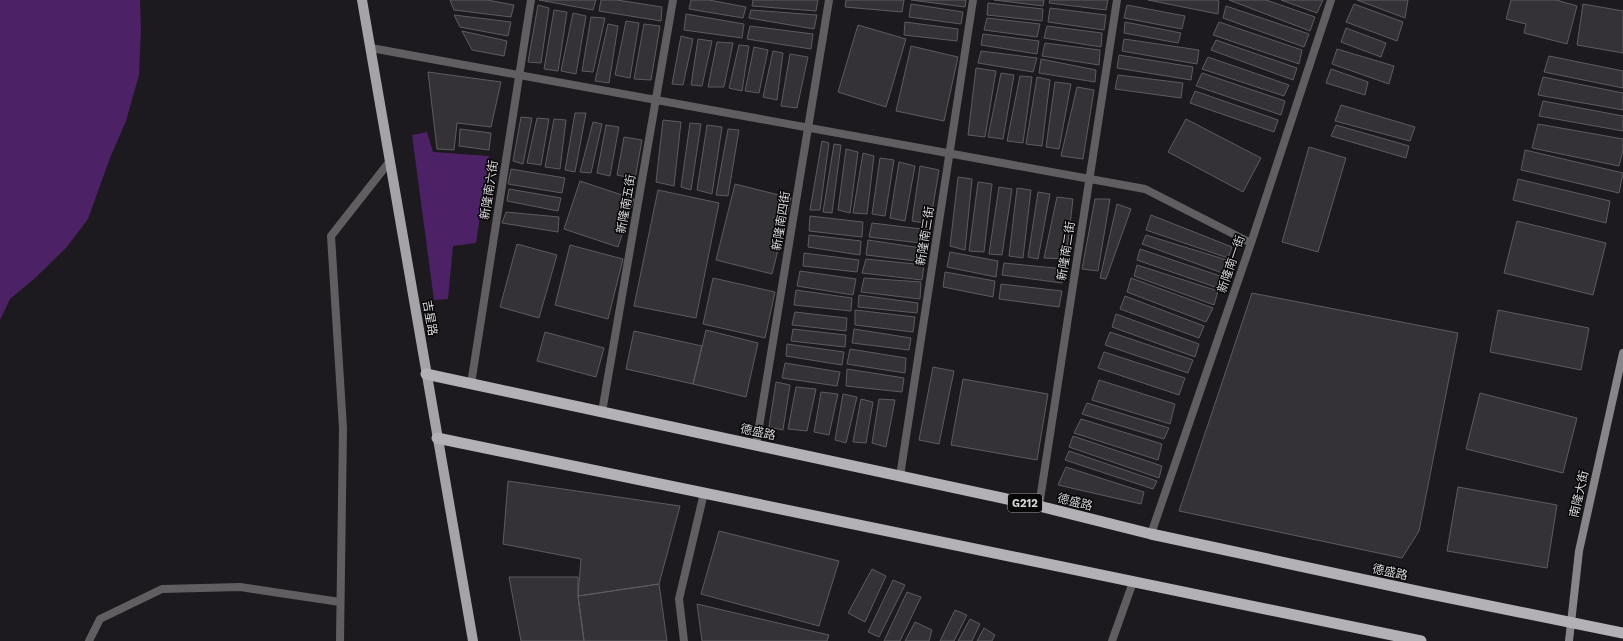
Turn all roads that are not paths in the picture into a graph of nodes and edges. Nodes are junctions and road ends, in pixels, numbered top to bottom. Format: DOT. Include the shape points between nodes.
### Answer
graph roads {
  1 [pos="362,0"];
  2 [pos="531,0"];
  3 [pos="673,0"];
  4 [pos="829,0"];
  5 [pos="973,0"];
  6 [pos="1117,0"];
  7 [pos="1331,0"];
  8 [pos="371,48"];
  9 [pos="519,76"];
  10 [pos="656,100"];
  11 [pos="808,128"];
  12 [pos="950,154"];
  13 [pos="390,161"];
  14 [pos="1089,180"];
  15 [pos="1251,243"];
  16 [pos="1623,353"];
  17 [pos="426,374"];
  18 [pos="471,384"];
  19 [pos="602,412"];
  20 [pos="437,438"];
  21 [pos="756,445"];
  22 [pos="900,476"];
  23 [pos="704,493"];
  24 [pos="1039,506"];
  25 [pos="1151,534"];
  26 [pos="1133,582"];
  27 [pos="340,602"];
  28 [pos="1572,621"];
  29 [pos="1623,633"];
  30 [pos="89,641"];
  31 [pos="340,641"];
  32 [pos="473,641"];
  33 [pos="684,641"];
  34 [pos="1112,641"];
  35 [pos="1421,641"];
  36 [pos="1569,641"];
  1 -- 8 [label="main road, 吉星路"];
  2 -- 9 [label="street, 新隆南六街"];
  3 -- 10 [label="street, 新隆南五街"];
  4 -- 11 [label="street, 新隆南四街"];
  5 -- 12 [label="street, 新隆南三街"];
  6 -- 14 [label="street, 新隆南二街"];
  7 -- 15 [label="street, 新隆南一街"];
  8 -- 9 [label="street"];
  8 -- 13 [label="main road, 吉星路"];
  9 -- 10 [label="street"];
  9 -- 18 [label="street, 新隆南六街"];
  10 -- 11 [label="street"];
  10 -- 19 [label="street, 新隆南五街"];
  11 -- 12 [label="street"];
  11 -- 21 [label="street, 新隆南四街"];
  12 -- 14 [label="street"];
  12 -- 22 [label="street, 新隆南三街"];
  13 -- 17 [label="main road, 吉星路"];
  13 -- 27 [label="street" via="331,236 343,428"];
  14 -- 15 [label="street" via="1145,190"];
  14 -- 24 [label="street, 新隆南二街"];
  15 -- 25 [label="street, 新隆南一街"];
  16 -- 28 [label="main road, 南隆大街" via="1579,551"];
  17 -- 18 [label="highway, 德盛路 / G212"];
  17 -- 20 [label="main road, 吉星路"];
  18 -- 19 [label="highway, 德盛路 / G212"];
  19 -- 21 [label="highway, 德盛路 / G212"];
  20 -- 23 [label="highway"];
  20 -- 32 [label="main road, 吉星路"];
  21 -- 22 [label="highway, 德盛路 / G212"];
  22 -- 24 [label="highway, 德盛路 / G212"];
  23 -- 26 [label="highway"];
  23 -- 33 [label="street" via="679,599"];
  24 -- 25 [label="highway, 德盛路 / G212"];
  25 -- 28 [label="highway, 德盛路 / G212" via="1421,592"];
  26 -- 34 [label="street"];
  26 -- 35 [label="highway"];
  27 -- 30 [label="street" via="240,587 162,589 100,619"];
  27 -- 31 [label="street"];
  28 -- 29 [label="highway, 德盛路 / G212"];
  28 -- 36 [label="main road, 南隆大街"];
}
